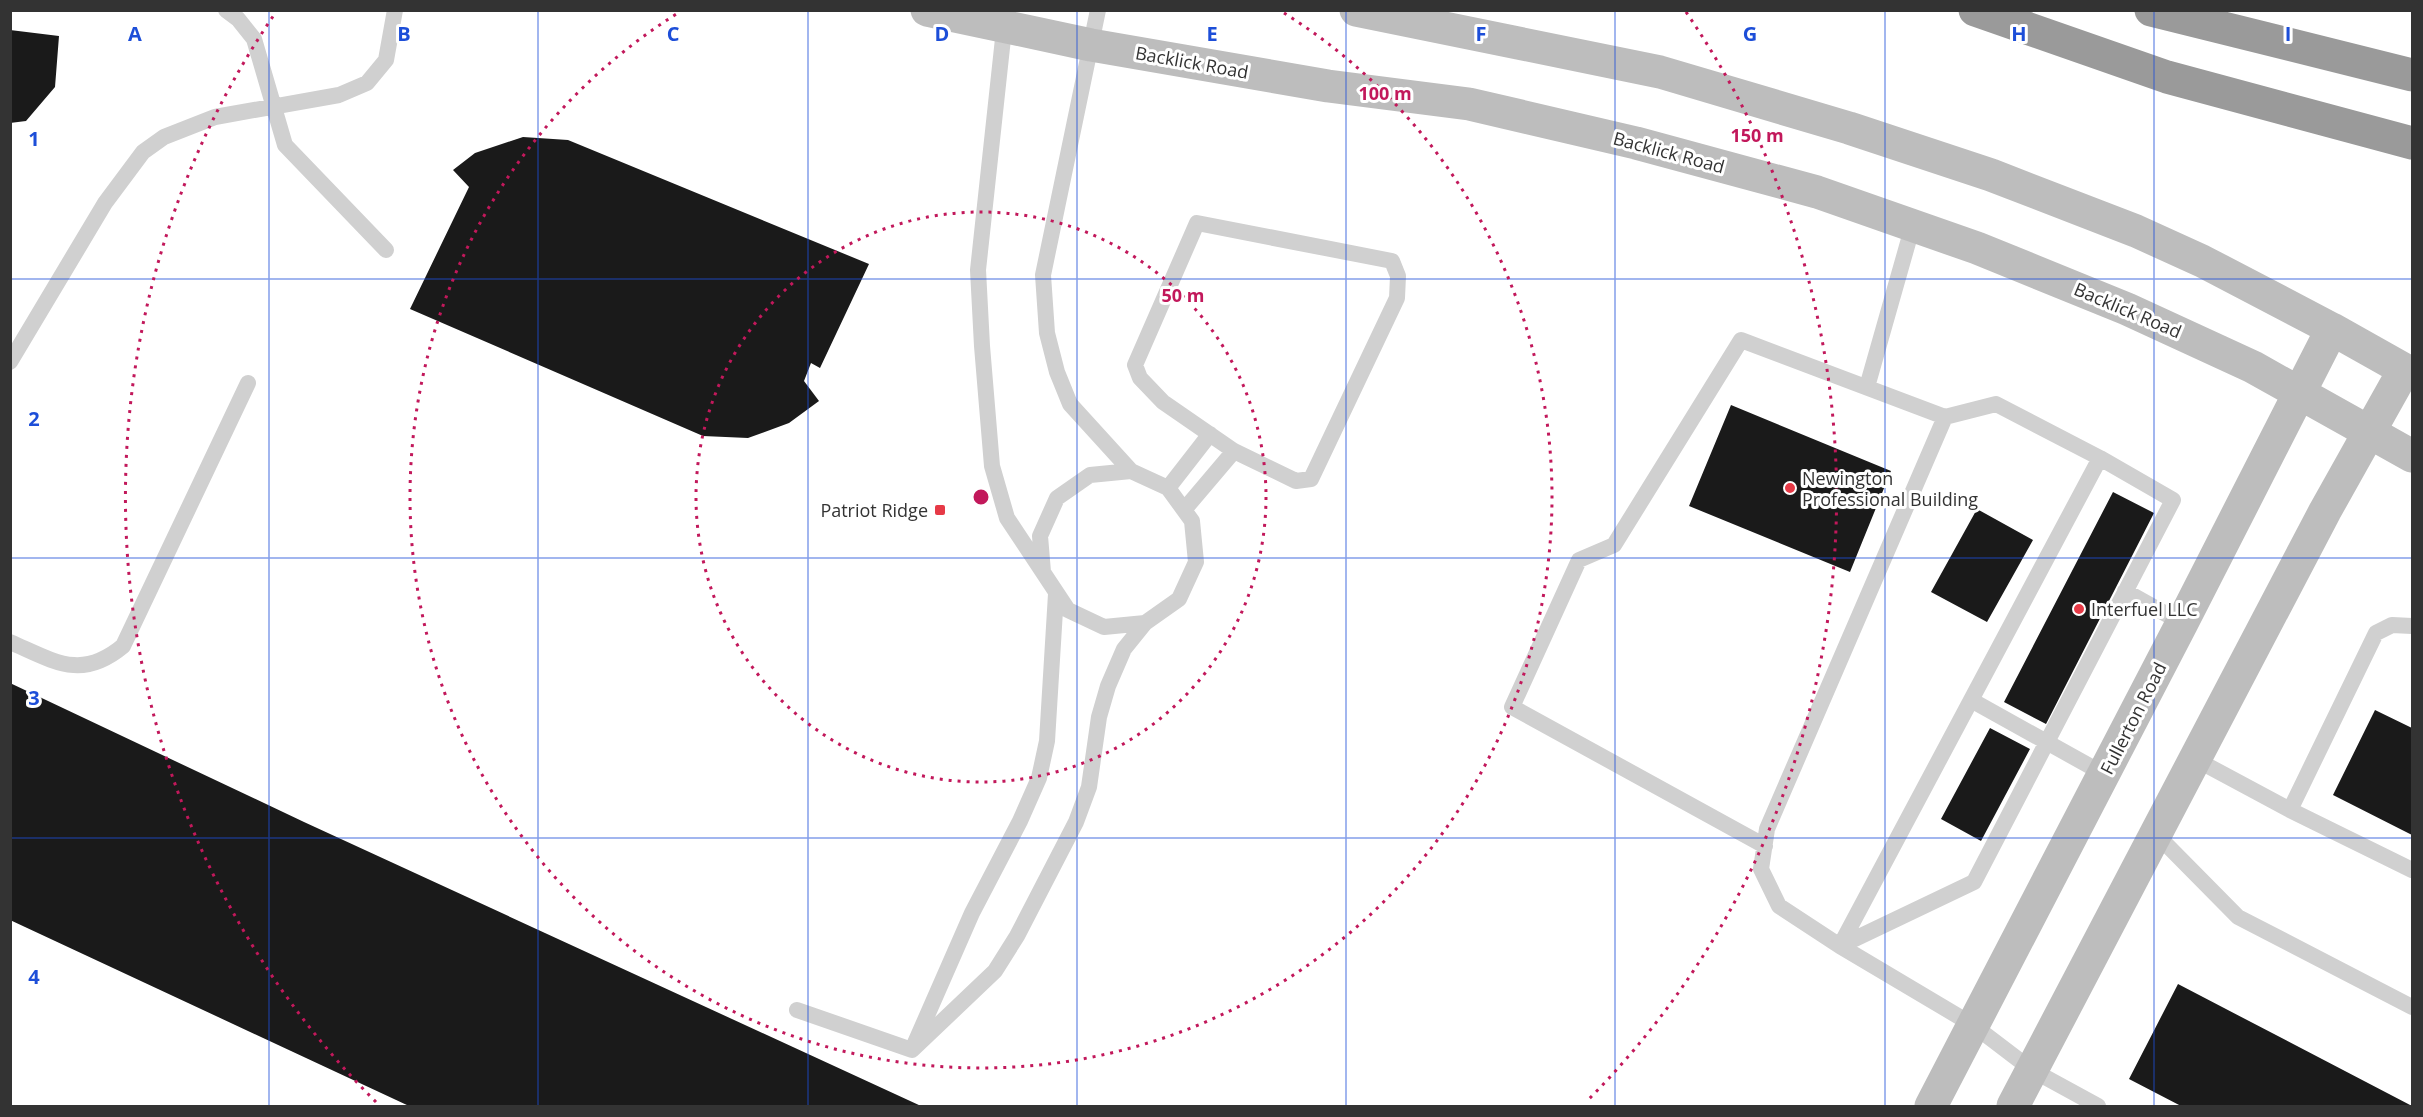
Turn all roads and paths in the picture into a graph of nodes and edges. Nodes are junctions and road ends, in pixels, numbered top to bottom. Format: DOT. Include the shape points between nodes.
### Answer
graph roads {
  1 [pos="226,10"];
  2 [pos="395,10"];
  3 [pos="927,10"];
  4 [pos="1098,10"];
  5 [pos="1356,10"];
  6 [pos="1975,10"];
  7 [pos="2151,10"];
  8 [pos="1005,18"];
  9 [pos="1091,45"];
  10 [pos="2412,75"];
  11 [pos="273,106"];
  12 [pos="2412,143"];
  13 [pos="1913,225"];
  14 [pos="386,250"];
  15 [pos="2332,329"];
  16 [pos="10,362"];
  17 [pos="2408,372"];
  18 [pos="248,383"];
  19 [pos="1866,387"];
  20 [pos="2300,392"];
  21 [pos="1945,417"];
  22 [pos="2369,431"];
  23 [pos="1210,434"];
  24 [pos="1234,451"];
  25 [pos="2412,456"];
  26 [pos="2100,458"];
  27 [pos="1131,471"];
  28 [pos="1168,488"];
  29 [pos="1184,510"];
  30 [pos="1044,576"];
  31 [pos="2126,591"];
  32 [pos="1056,594"];
  33 [pos="2182,622"];
  34 [pos="1145,623"];
  35 [pos="2412,626"];
  36 [pos="10,642"];
  37 [pos="1971,700"];
  38 [pos="2046,743"];
  39 [pos="2195,759"];
  40 [pos="2104,774"];
  41 [pos="2290,810"];
  42 [pos="2156,834"];
  43 [pos="1765,846"];
  44 [pos="2412,870"];
  45 [pos="1840,946"];
  46 [pos="2412,1006"];
  47 [pos="797,1010"];
  48 [pos="1973,1025"];
  49 [pos="912,1050"];
  50 [pos="2032,1070"];
  51 [pos="1930,1107"];
  52 [pos="2013,1107"];
  53 [pos="2098,1107"];
  1 -- 11 [label="lane" via="254,39"];
  2 -- 11 [label="lane" via="386,60 367,83 339,95"];
  3 -- 8 [label="main road, Backlick Road"];
  4 -- 9 [label="lane"];
  5 -- 15 [label="main road" via="1660,72 1860,132 1991,175 2136,231"];
  6 -- 12 [label="highway" via="2167,77"];
  7 -- 10 [label="highway"];
  8 -- 9 [label="main road, Backlick Road"];
  8 -- 30 [label="lane" via="978,270 982,346 992,466 1007,518"];
  9 -- 13 [label="main road, Backlick Road" via="1328,86 1468,104 1533,118 1817,192"];
  9 -- 27 [label="lane" via="1044,275 1047,333 1057,372 1071,404"];
  11 -- 14 [label="lane" via="285,145"];
  11 -- 16 [label="lane" via="187,126 143,152 105,203"];
  13 -- 19 [label="lane"];
  13 -- 20 [label="main road, Backlick Road" via="2127,309"];
  15 -- 17 [label="main road"];
  15 -- 20 [label="main road, Fullerton Road"];
  17 -- 22 [label="main road"];
  18 -- 36 [label="lane" via="123,646 108,659 75,667"];
  19 -- 21 [label="lane"];
  19 -- 43 [label="lane" via="1741,340 1614,545 1579,560 1512,707"];
  20 -- 22 [label="main road, Backlick Road"];
  20 -- 33 [label="main road, Fullerton Road"];
  21 -- 26 [label="lane" via="1996,404"];
  21 -- 43 [label="lane" via="1767,829"];
  22 -- 25 [label="main road, Backlick Road"];
  22 -- 39 [label="main road"];
  23 -- 24 [label="lane"];
  23 -- 24 [label="lane" via="1163,402 1140,378 1135,365 1197,224 1392,261 1398,276 1397,298 1311,479 1296,481"];
  23 -- 28 [label="lane"];
  24 -- 29 [label="lane"];
  26 -- 31 [label="lane" via="2173,500"];
  26 -- 37 [label="lane"];
  27 -- 28 [label="lane"];
  27 -- 30 [label="lane" via="1090,474 1057,498 1040,536"];
  28 -- 29 [label="lane"];
  29 -- 34 [label="lane" via="1192,521 1196,562 1179,599"];
  30 -- 32 [label="lane"];
  31 -- 33 [label="lane"];
  31 -- 38 [label="lane"];
  32 -- 34 [label="lane" via="1068,610 1104,627"];
  32 -- 49 [label="lane" via="1047,741 1039,778 972,913"];
  33 -- 40 [label="main road, Fullerton Road"];
  34 -- 49 [label="lane" via="1124,649 1108,686 1099,717 1089,787 1076,822 1017,936 995,971"];
  35 -- 41 [label="lane" via="2392,625 2376,633"];
  37 -- 38 [label="lane"];
  37 -- 45 [label="lane"];
  38 -- 40 [label="lane"];
  38 -- 45 [label="lane" via="1974,882"];
  39 -- 41 [label="lane"];
  39 -- 42 [label="main road"];
  40 -- 48 [label="main road, Fullerton Road"];
  41 -- 44 [label="lane"];
  42 -- 46 [label="lane" via="2238,917"];
  42 -- 50 [label="main road"];
  43 -- 45 [label="lane" via="1761,868 1779,906"];
  45 -- 48 [label="lane"];
  47 -- 49 [label="lane"];
  48 -- 50 [label="lane"];
  48 -- 51 [label="main road, Fullerton Road"];
  50 -- 52 [label="main road"];
  50 -- 53 [label="lane"];
}
